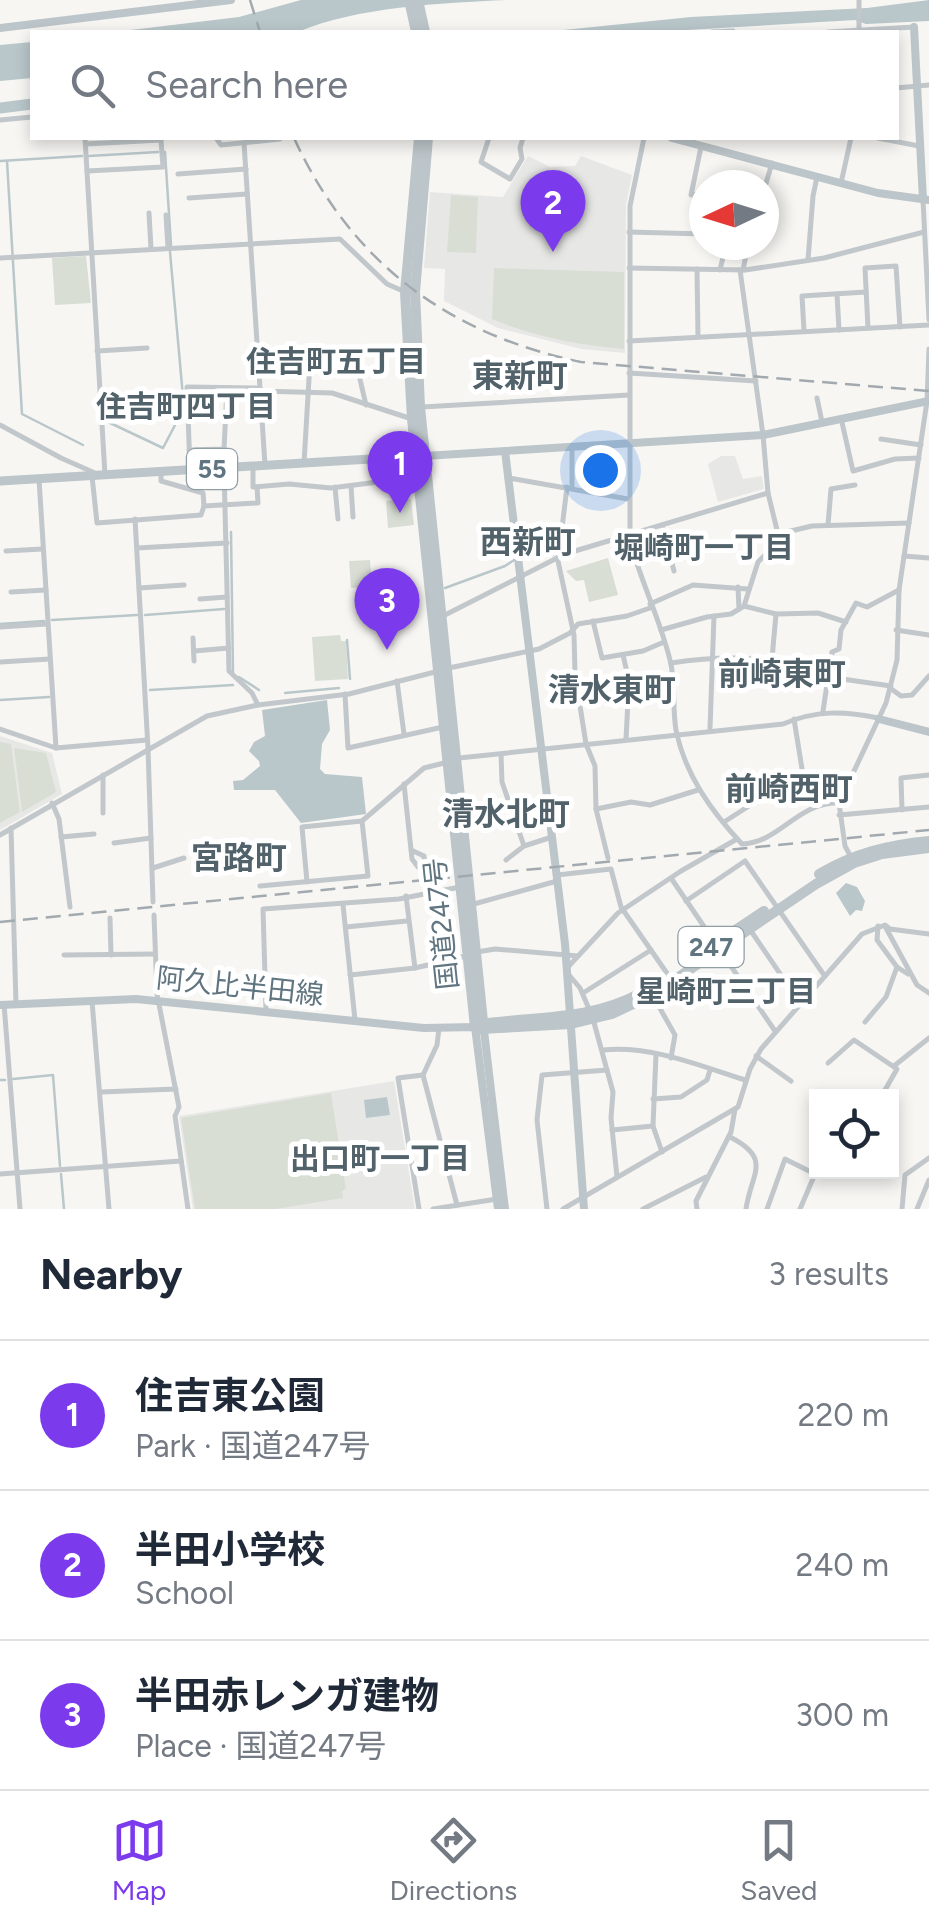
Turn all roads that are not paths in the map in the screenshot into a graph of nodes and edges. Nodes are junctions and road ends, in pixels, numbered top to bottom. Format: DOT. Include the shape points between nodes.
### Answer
graph roads {
  1 [pos="231,0"];
  2 [pos="409,0"];
  3 [pos="418,0"];
  4 [pos="858,1"];
  5 [pos="914,27"];
  6 [pos="0,28"];
  7 [pos="859,29"];
  8 [pos="416,30"];
  9 [pos="425,30"];
  10 [pos="929,84"];
  11 [pos="918,85"];
  12 [pos="899,88"];
  13 [pos="30,117"];
  14 [pos="0,120"];
  15 [pos="217,140"];
  16 [pos="271,140"];
  17 [pos="419,140"];
  18 [pos="428,140"];
  19 [pos="488,140"];
  20 [pos="522,140"];
  21 [pos="644,140"];
  22 [pos="852,140"];
  23 [pos="888,140"];
  24 [pos="86,141"];
  25 [pos="704,142"];
  26 [pos="244,143"];
  27 [pos="922,147"];
  28 [pos="772,164"];
  29 [pos="246,169"];
  30 [pos="697,170"];
  31 [pos="770,170"];
  32 [pos="87,171"];
  33 [pos="178,174"];
  34 [pos="818,176"];
  35 [pos="841,183"];
  36 [pos="247,194"];
  37 [pos="189,198"];
  38 [pos="926,200"];
  39 [pos="149,213"];
  40 [pos="166,215"];
  41 [pos="630,232"];
  42 [pos="924,232"];
  43 [pos="689,234"];
  44 [pos="250,244"];
  45 [pos="168,248"];
  46 [pos="151,250"];
  47 [pos="92,253"];
  48 [pos="0,258"];
  49 [pos="722,260"];
  50 [pos="744,260"];
  51 [pos="808,260"];
  52 [pos="629,268"];
  53 [pos="696,269"];
  54 [pos="720,270"];
  55 [pos="742,270"];
  56 [pos="405,292"];
  57 [pos="866,292"];
  58 [pos="836,294"];
  59 [pos="929,323"];
  60 [pos="900,327"];
  61 [pos="868,328"];
  62 [pos="839,330"];
  63 [pos="804,332"];
  64 [pos="750,334"];
  65 [pos="698,337"];
  66 [pos="628,340"];
  67 [pos="147,348"];
  68 [pos="929,349"];
  69 [pos="97,351"];
  70 [pos="354,358"];
  71 [pos="287,360"];
  72 [pos="629,373"];
  73 [pos="756,381"];
  74 [pos="226,388"];
  75 [pos="260,390"];
  76 [pos="308,394"];
  77 [pos="629,395"];
  78 [pos="817,398"];
  79 [pos="928,401"];
  80 [pos="366,405"];
  81 [pos="420,406"];
  82 [pos="842,418"];
  83 [pos="412,419"];
  84 [pos="822,422"];
  85 [pos="0,425"];
  86 [pos="763,434"];
  87 [pos="881,438"];
  88 [pos="628,443"];
  89 [pos="921,445"];
  90 [pos="572,446"];
  91 [pos="189,450"];
  92 [pos="505,451"];
  93 [pos="420,456"];
  94 [pos="919,458"];
  95 [pos="304,463"];
  96 [pos="264,465"];
  97 [pos="252,466"];
  98 [pos="224,468"];
  99 [pos="190,470"];
  100 [pos="161,472"];
  101 [pos="100,476"];
  102 [pos="418,477"];
  103 [pos="508,478"];
  104 [pos="39,479"];
  105 [pos="0,481"];
  106 [pos="854,485"];
  107 [pos="351,486"];
  108 [pos="257,487"];
  109 [pos="335,487"];
  110 [pos="570,488"];
  111 [pos="768,493"];
  112 [pos="628,499"];
  113 [pos="226,505"];
  114 [pos="204,506"];
  115 [pos="353,518"];
  116 [pos="135,519"];
  117 [pos="338,519"];
  118 [pos="909,523"];
  119 [pos="662,525"];
  120 [pos="828,526"];
  121 [pos="778,534"];
  122 [pos="630,536"];
  123 [pos="227,543"];
  124 [pos="137,548"];
  125 [pos="43,549"];
  126 [pos="6,551"];
  127 [pos="904,556"];
  128 [pos="558,557"];
  129 [pos="929,558"];
  130 [pos="674,570"];
  131 [pos="521,575"];
  132 [pos="184,586"];
  133 [pos="738,587"];
  134 [pos="139,588"];
  135 [pos="748,589"];
  136 [pos="46,590"];
  137 [pos="899,590"];
  138 [pos="10,592"];
  139 [pos="228,597"];
  140 [pos="200,598"];
  141 [pos="651,606"];
  142 [pos="741,607"];
  143 [pos="776,614"];
  144 [pos="714,616"];
  145 [pos="440,618"];
  146 [pos="594,622"];
  147 [pos="846,622"];
  148 [pos="48,624"];
  149 [pos="0,627"];
  150 [pos="572,630"];
  151 [pos="660,630"];
  152 [pos="896,630"];
  153 [pos="929,636"];
  154 [pos="193,638"];
  155 [pos="665,642"];
  156 [pos="229,648"];
  157 [pos="194,651"];
  158 [pos="529,652"];
  159 [pos="623,655"];
  160 [pos="714,659"];
  161 [pos="772,659"];
  162 [pos="50,660"];
  163 [pos="194,661"];
  164 [pos="0,662"];
  165 [pos="671,663"];
  166 [pos="442,671"];
  167 [pos="828,675"];
  168 [pos="929,676"];
  169 [pos="397,681"];
  170 [pos="890,687"];
  171 [pos="345,694"];
  172 [pos="258,705"];
  173 [pos="822,712"];
  174 [pos="879,718"];
  175 [pos="794,719"];
  176 [pos="443,726"];
  177 [pos="0,729"];
  178 [pos="710,729"];
  179 [pos="929,732"];
  180 [pos="404,734"];
  181 [pos="677,734"];
  182 [pos="626,740"];
  183 [pos="148,744"];
  184 [pos="586,744"];
  185 [pos="56,748"];
  186 [pos="541,750"];
  187 [pos="501,754"];
  188 [pos="451,760"];
  189 [pos="802,772"];
  190 [pos="102,774"];
  191 [pos="929,774"];
  192 [pos="404,784"];
  193 [pos="699,790"];
  194 [pos="52,803"];
  195 [pos="838,803"];
  196 [pos="817,804"];
  197 [pos="929,807"];
  198 [pos="596,810"];
  199 [pos="902,810"];
  200 [pos="103,813"];
  201 [pos="840,815"];
  202 [pos="362,821"];
  203 [pos="724,822"];
  204 [pos="11,828"];
  205 [pos="0,834"];
  206 [pos="94,834"];
  207 [pos="60,837"];
  208 [pos="552,837"];
  209 [pos="152,838"];
  210 [pos="737,839"];
  211 [pos="114,843"];
  212 [pos="929,844"];
  213 [pos="524,846"];
  214 [pos="411,850"];
  215 [pos="184,858"];
  216 [pos="608,858"];
  217 [pos="852,859"];
  218 [pos="506,860"];
  219 [pos="153,868"];
  220 [pos="557,878"];
  221 [pos="671,878"];
  222 [pos="307,882"];
  223 [pos="260,886"];
  224 [pos="460,887"];
  225 [pos="406,896"];
  226 [pos="153,902"];
  227 [pos="686,902"];
  228 [pos="471,904"];
  229 [pos="343,905"];
  230 [pos="70,907"];
  231 [pos="777,907"];
  232 [pos="624,910"];
  233 [pos="154,915"];
  234 [pos="110,918"];
  235 [pos="408,921"];
  236 [pos="881,925"];
  237 [pos="748,926"];
  238 [pos="346,928"];
  239 [pos="929,934"];
  240 [pos="717,947"];
  241 [pos="652,950"];
  242 [pos="112,954"];
  243 [pos="155,954"];
  244 [pos="472,954"];
  245 [pos="64,955"];
  246 [pos="566,956"];
  247 [pos="578,956"];
  248 [pos="897,967"];
  249 [pos="415,968"];
  250 [pos="567,971"];
  251 [pos="350,975"];
  252 [pos="824,975"];
  253 [pos="912,976"];
  254 [pos="671,978"];
  255 [pos="650,992"];
  256 [pos="583,993"];
  257 [pos="929,993"];
  258 [pos="92,998"];
  259 [pos="158,1001"];
  260 [pos="800,1003"];
  261 [pos="16,1004"];
  262 [pos="2,1005"];
  263 [pos="266,1012"];
  264 [pos="592,1017"];
  265 [pos="356,1020"];
  266 [pos="571,1021"];
  267 [pos="866,1022"];
  268 [pos="481,1027"];
  269 [pos="439,1028"];
  270 [pos="775,1032"];
  271 [pos="929,1038"];
  272 [pos="603,1050"];
  273 [pos="656,1054"];
  274 [pos="756,1056"];
  275 [pos="671,1058"];
  276 [pos="828,1063"];
  277 [pos="894,1066"];
  278 [pos="607,1070"];
  279 [pos="710,1070"];
  280 [pos="575,1072"];
  281 [pos="422,1075"];
  282 [pos="746,1080"];
  283 [pos="791,1080"];
  284 [pos="176,1089"];
  285 [pos="885,1089"];
  286 [pos="100,1092"];
  287 [pos="654,1099"];
  288 [pos="735,1109"];
  289 [pos="653,1126"];
  290 [pos="612,1130"];
  291 [pos="729,1137"];
  292 [pos="662,1152"];
  293 [pos="929,1158"];
  294 [pos="181,1161"];
  295 [pos="106,1167"];
  296 [pos="0,1174"];
  297 [pos="17,1174"];
  298 [pos="709,1176"];
  299 [pos="617,1178"];
  300 [pos="929,1180"];
  301 [pos="583,1197"];
  302 [pos="457,1205"];
  303 [pos="500,1206"];
  304 [pos="658,1206"];
  305 [pos="20,1209"];
  306 [pos="109,1209"];
  307 [pos="188,1209"];
  308 [pos="418,1209"];
  309 [pos="433,1209"];
  310 [pos="547,1209"];
  311 [pos="563,1209"];
  312 [pos="584,1209"];
  313 [pos="643,1209"];
  314 [pos="697,1209"];
  315 [pos="746,1209"];
  316 [pos="767,1209"];
  317 [pos="800,1209"];
  318 [pos="902,1209"];
  319 [pos="917,1209"];
  1 -- 6 [label="main road"];
  2 -- 8 [label="highway"];
  3 -- 9 [label="highway"];
  4 -- 7 [label="street"];
  5 -- 7 [label="street"];
  5 -- 11 [label="main road"];
  10 -- 11 [label="street"];
  11 -- 12 [label="street"];
  11 -- 27 [label="main road"];
  13 -- 14 [label="street"];
  15 -- 26 [label="street"];
  16 -- 26 [label="street"];
  17 -- 56 [label="highway, 国道247号"];
  18 -- 81 [label="highway, 国道247号" via="414,292"];
  19 -- 20 [label="street" via="481,162 510,179 522,159"];
  21 -- 41 [label="street"];
  22 -- 35 [label="street"];
  23 -- 27 [label="street"];
  24 -- 32 [label="street"];
  24 -- 32 [label="street" via="162,140 163,167"];
  25 -- 28 [label="main road"];
  25 -- 30 [label="street"];
  26 -- 29 [label="street"];
  27 -- 38 [label="main road"];
  28 -- 31 [label="street"];
  28 -- 34 [label="main road"];
  29 -- 33 [label="street"];
  29 -- 36 [label="street"];
  32 -- 47 [label="street"];
  34 -- 35 [label="main road"];
  34 -- 51 [label="street"];
  35 -- 38 [label="main road"];
  36 -- 37 [label="street"];
  36 -- 44 [label="street"];
  38 -- 42 [label="street"];
  39 -- 46 [label="street"];
  40 -- 45 [label="street"];
  41 -- 43 [label="street"];
  41 -- 52 [label="street"];
  42 -- 51 [label="street"];
  42 -- 59 [label="street"];
  44 -- 45 [label="street"];
  44 -- 56 [label="street" via="340,238 387,284"];
  44 -- 75 [label="street"];
  45 -- 46 [label="street"];
  46 -- 47 [label="street"];
  47 -- 48 [label="street"];
  47 -- 69 [label="street"];
  49 -- 54 [label="street"];
  50 -- 55 [label="street"];
  51 -- 55 [label="street"];
  52 -- 53 [label="street"];
  52 -- 66 [label="street"];
  53 -- 54 [label="street"];
  53 -- 65 [label="street"];
  54 -- 55 [label="street"];
  55 -- 64 [label="street"];
  56 -- 83 [label="highway, 国道247号"];
  57 -- 58 [label="street"];
  57 -- 60 [label="street" via="865,268 896,266"];
  57 -- 61 [label="street"];
  58 -- 62 [label="street"];
  58 -- 63 [label="street" via="802,296"];
  59 -- 60 [label="street"];
  60 -- 61 [label="street"];
  61 -- 62 [label="street"];
  62 -- 63 [label="street"];
  63 -- 64 [label="street"];
  64 -- 65 [label="street"];
  64 -- 73 [label="street"];
  65 -- 66 [label="street"];
  66 -- 72 [label="street"];
  67 -- 69 [label="street"];
  68 -- 79 [label="street"];
  69 -- 101 [label="street"];
  70 -- 80 [label="street"];
  71 -- 76 [label="street" via="310,362"];
  72 -- 73 [label="street"];
  72 -- 77 [label="street"];
  73 -- 86 [label="street"];
  74 -- 75 [label="street"];
  74 -- 91 [label="street" via="224,450"];
  74 -- 91 [label="street" via="187,388"];
  75 -- 76 [label="street"];
  75 -- 96 [label="street"];
  76 -- 80 [label="street" via="332,393"];
  76 -- 95 [label="street"];
  77 -- 81 [label="street"];
  77 -- 88 [label="street"];
  78 -- 84 [label="street"];
  79 -- 82 [label="main road"];
  79 -- 89 [label="street"];
  80 -- 83 [label="street"];
  81 -- 93 [label="highway, 国道247号"];
  82 -- 84 [label="main road"];
  82 -- 94 [label="street" via="854,472"];
  83 -- 93 [label="highway, 国道247号"];
  84 -- 86 [label="main road"];
  85 -- 101 [label="street"];
  86 -- 88 [label="main road"];
  86 -- 111 [label="street"];
  87 -- 89 [label="street"];
  88 -- 90 [label="main road"];
  88 -- 112 [label="street"];
  89 -- 94 [label="street"];
  90 -- 92 [label="main road"];
  90 -- 110 [label="street"];
  91 -- 99 [label="street"];
  92 -- 93 [label="main road"];
  92 -- 103 [label="main road"];
  93 -- 95 [label="main road, 55"];
  93 -- 102 [label="highway, 国道247号"];
  93 -- 145 [label="highway, 国道247号"];
  94 -- 118 [label="street"];
  95 -- 96 [label="main road, 55"];
  96 -- 97 [label="main road, 55"];
  97 -- 98 [label="main road, 55"];
  97 -- 108 [label="street"];
  98 -- 99 [label="main road, 55"];
  98 -- 113 [label="street"];
  99 -- 100 [label="main road, 55"];
  100 -- 101 [label="main road, 55"];
  100 -- 114 [label="street" via="162,482 203,493"];
  101 -- 104 [label="main road, 55"];
  101 -- 116 [label="street" via="96,523"];
  102 -- 107 [label="street"];
  102 -- 166 [label="highway, 国道247号"];
  103 -- 110 [label="street"];
  103 -- 131 [label="main road"];
  104 -- 105 [label="main road, 55"];
  104 -- 125 [label="street"];
  106 -- 120 [label="street" via="830,489"];
  107 -- 109 [label="street"];
  107 -- 115 [label="street"];
  108 -- 109 [label="street"];
  108 -- 113 [label="street" via="258,503"];
  109 -- 117 [label="street"];
  110 -- 112 [label="street"];
  110 -- 128 [label="street"];
  111 -- 119 [label="street"];
  111 -- 121 [label="street"];
  112 -- 122 [label="street"];
  113 -- 114 [label="street"];
  113 -- 123 [label="street"];
  114 -- 116 [label="street" via="201,514"];
  116 -- 124 [label="street"];
  118 -- 120 [label="street"];
  118 -- 127 [label="street"];
  119 -- 122 [label="street"];
  119 -- 130 [label="street"];
  120 -- 121 [label="street"];
  121 -- 135 [label="street"];
  122 -- 128 [label="street"];
  122 -- 141 [label="street"];
  123 -- 124 [label="street"];
  123 -- 139 [label="street"];
  124 -- 134 [label="street"];
  125 -- 126 [label="street"];
  125 -- 136 [label="street"];
  127 -- 129 [label="street"];
  127 -- 137 [label="street"];
  128 -- 131 [label="street"];
  128 -- 150 [label="street"];
  131 -- 145 [label="street"];
  131 -- 158 [label="main road"];
  132 -- 134 [label="street"];
  133 -- 135 [label="street"];
  133 -- 141 [label="street" via="693,585"];
  133 -- 142 [label="street"];
  134 -- 183 [label="street"];
  135 -- 142 [label="street"];
  136 -- 138 [label="street"];
  136 -- 148 [label="street"];
  137 -- 147 [label="street" via="867,607 856,602"];
  137 -- 152 [label="street"];
  139 -- 140 [label="street"];
  139 -- 156 [label="street"];
  141 -- 146 [label="street"];
  141 -- 151 [label="street"];
  142 -- 143 [label="street"];
  142 -- 144 [label="street"];
  143 -- 147 [label="street" via="818,613"];
  143 -- 161 [label="street"];
  144 -- 151 [label="street"];
  144 -- 160 [label="street"];
  145 -- 166 [label="highway, 国道247号"];
  146 -- 150 [label="street"];
  146 -- 159 [label="street" via="602,658"];
  147 -- 167 [label="street"];
  148 -- 149 [label="street"];
  148 -- 162 [label="street"];
  150 -- 158 [label="street"];
  150 -- 184 [label="street"];
  151 -- 155 [label="street"];
  152 -- 153 [label="street"];
  152 -- 170 [label="street"];
  154 -- 157 [label="street"];
  155 -- 159 [label="street"];
  155 -- 165 [label="street"];
  156 -- 157 [label="street"];
  156 -- 172 [label="street" via="230,674"];
  157 -- 163 [label="street"];
  158 -- 166 [label="street"];
  158 -- 186 [label="main road"];
  159 -- 182 [label="street" via="629,681"];
  160 -- 161 [label="street"];
  160 -- 165 [label="street"];
  160 -- 178 [label="street"];
  161 -- 167 [label="street"];
  162 -- 164 [label="street"];
  162 -- 185 [label="street"];
  165 -- 181 [label="street"];
  166 -- 169 [label="street"];
  166 -- 176 [label="highway, 国道247号"];
  166 -- 188 [label="highway, 国道247号"];
  167 -- 170 [label="street"];
  167 -- 173 [label="street"];
  168 -- 170 [label="street" via="912,696"];
  169 -- 171 [label="street"];
  169 -- 180 [label="street"];
  170 -- 174 [label="street"];
  171 -- 172 [label="street"];
  171 -- 180 [label="street" via="348,748"];
  172 -- 183 [label="street" via="207,716"];
  173 -- 174 [label="street"];
  173 -- 175 [label="street"];
  174 -- 179 [label="main road"];
  174 -- 195 [label="street"];
  175 -- 178 [label="street"];
  175 -- 189 [label="street"];
  176 -- 180 [label="street"];
  176 -- 188 [label="highway, 国道247号"];
  177 -- 185 [label="street"];
  178 -- 181 [label="street"];
  181 -- 182 [label="street"];
  181 -- 193 [label="street"];
  182 -- 184 [label="street"];
  183 -- 185 [label="street"];
  183 -- 190 [label="street"];
  183 -- 209 [label="street"];
  184 -- 186 [label="street"];
  184 -- 198 [label="street" via="595,766"];
  186 -- 187 [label="street"];
  186 -- 208 [label="main road"];
  187 -- 188 [label="street"];
  187 -- 213 [label="street" via="502,782"];
  188 -- 192 [label="street" via="424,768"];
  188 -- 224 [label="highway, 国道247号"];
  188 -- 228 [label="highway, 国道247号"];
  189 -- 196 [label="street"];
  189 -- 203 [label="street"];
  190 -- 194 [label="street"];
  190 -- 200 [label="street"];
  191 -- 199 [label="street" via="901,778"];
  192 -- 202 [label="street"];
  192 -- 214 [label="street"];
  193 -- 198 [label="street" via="650,805"];
  193 -- 203 [label="street"];
  194 -- 204 [label="street"];
  194 -- 207 [label="street"];
  195 -- 196 [label="street"];
  195 -- 201 [label="street"];
  196 -- 210 [label="street" via="758,842"];
  197 -- 199 [label="street"];
  198 -- 216 [label="street"];
  199 -- 201 [label="street"];
  201 -- 217 [label="street"];
  202 -- 222 [label="street" via="302,828"];
  202 -- 222 [label="street" via="368,876"];
  203 -- 210 [label="street"];
  204 -- 205 [label="street"];
  204 -- 261 [label="street"];
  206 -- 207 [label="street"];
  207 -- 230 [label="street"];
  208 -- 213 [label="street"];
  208 -- 220 [label="main road"];
  209 -- 211 [label="street"];
  209 -- 219 [label="street"];
  210 -- 221 [label="street"];
  212 -- 217 [label="highway, 国道247号 / 247" via="881,847"];
  213 -- 218 [label="street"];
  215 -- 219 [label="street"];
  217 -- 231 [label="highway, 国道247号 / 247"];
  219 -- 226 [label="street"];
  220 -- 228 [label="street"];
  220 -- 232 [label="street" via="611,869"];
  220 -- 246 [label="main road"];
  221 -- 227 [label="street"];
  221 -- 232 [label="street"];
  222 -- 223 [label="street"];
  224 -- 225 [label="street"];
  224 -- 244 [label="highway, 国道247号"];
  225 -- 229 [label="street"];
  225 -- 235 [label="street"];
  227 -- 231 [label="street" via="746,861"];
  227 -- 240 [label="street"];
  228 -- 244 [label="highway, 国道247号"];
  229 -- 238 [label="street"];
  229 -- 263 [label="street" via="263,909"];
  231 -- 237 [label="highway, 国道247号 / 247"];
  231 -- 252 [label="street"];
  232 -- 241 [label="street"];
  232 -- 247 [label="street"];
  233 -- 243 [label="street"];
  234 -- 242 [label="street"];
  235 -- 238 [label="street"];
  235 -- 249 [label="street"];
  236 -- 239 [label="street"];
  236 -- 248 [label="street" via="876,940"];
  236 -- 252 [label="street" via="862,934"];
  236 -- 253 [label="street"];
  237 -- 240 [label="highway, 国道247号 / 247"];
  237 -- 260 [label="street"];
  238 -- 251 [label="street"];
  240 -- 254 [label="highway, 国道247号 / 247"];
  240 -- 270 [label="street"];
  241 -- 254 [label="street"];
  241 -- 256 [label="street"];
  242 -- 243 [label="street"];
  242 -- 245 [label="street"];
  243 -- 259 [label="street"];
  244 -- 246 [label="street" via="496,949"];
  244 -- 249 [label="street"];
  244 -- 268 [label="highway, 国道247号"];
  246 -- 247 [label="street"];
  246 -- 250 [label="main road"];
  247 -- 250 [label="street"];
  248 -- 253 [label="street"];
  248 -- 267 [label="street" via="886,998"];
  249 -- 251 [label="street"];
  250 -- 256 [label="street"];
  250 -- 266 [label="main road"];
  251 -- 265 [label="street"];
  252 -- 260 [label="street"];
  253 -- 257 [label="street"];
  254 -- 255 [label="highway, 国道247号 / 247"];
  255 -- 264 [label="highway, 国道247号 / 247"];
  255 -- 275 [label="street" via="675,1035"];
  256 -- 264 [label="street"];
  258 -- 259 [label="main road, 阿久比半田線"];
  258 -- 261 [label="main road, 阿久比半田線"];
  258 -- 286 [label="street"];
  259 -- 263 [label="main road, 阿久比半田線"];
  259 -- 284 [label="street"];
  260 -- 270 [label="street"];
  261 -- 262 [label="main road, 阿久比半田線"];
  262 -- 297 [label="street"];
  263 -- 265 [label="main road, 阿久比半田線"];
  264 -- 266 [label="highway, 国道247号 / 247"];
  264 -- 272 [label="street"];
  265 -- 269 [label="main road, 阿久比半田線"];
  266 -- 268 [label="highway, 国道247号 / 247"];
  266 -- 280 [label="main road"];
  268 -- 269 [label="main road, 阿久比半田線"];
  268 -- 303 [label="main road"];
  269 -- 281 [label="street"];
  270 -- 274 [label="street"];
  271 -- 277 [label="street"];
  272 -- 273 [label="street"];
  272 -- 278 [label="street"];
  273 -- 275 [label="street"];
  273 -- 287 [label="street"];
  274 -- 282 [label="street"];
  274 -- 283 [label="street"];
  275 -- 279 [label="street"];
  276 -- 277 [label="street" via="854,1040"];
  277 -- 285 [label="street" via="897,1073"];
  278 -- 280 [label="street"];
  278 -- 290 [label="street"];
  279 -- 282 [label="street"];
  279 -- 287 [label="street" via="707,1080 681,1097"];
  280 -- 301 [label="main road"];
  280 -- 310 [label="street" via="542,1075 536,1120"];
  281 -- 302 [label="street"];
  281 -- 308 [label="street" via="398,1078"];
  282 -- 288 [label="street"];
  284 -- 286 [label="street"];
  284 -- 294 [label="street"];
  286 -- 295 [label="street"];
  287 -- 289 [label="street"];
  288 -- 291 [label="street"];
  288 -- 292 [label="street"];
  289 -- 290 [label="street"];
  289 -- 292 [label="street"];
  290 -- 299 [label="street"];
  291 -- 298 [label="street"];
  291 -- 315 [label="street" via="748,1148 757,1165"];
  292 -- 299 [label="street"];
  293 -- 318 [label="street" via="905,1175"];
  294 -- 295 [label="street"];
  294 -- 307 [label="street"];
  295 -- 297 [label="street"];
  295 -- 306 [label="street"];
  296 -- 297 [label="street"];
  297 -- 305 [label="street"];
  298 -- 304 [label="street"];
  298 -- 314 [label="street"];
  299 -- 301 [label="street"];
  300 -- 319 [label="street"];
  301 -- 311 [label="street"];
  301 -- 312 [label="main road"];
  302 -- 303 [label="street"];
  302 -- 309 [label="street"];
  304 -- 313 [label="street"];
  316 -- 317 [label="street" via="785,1159 815,1174"];
}
